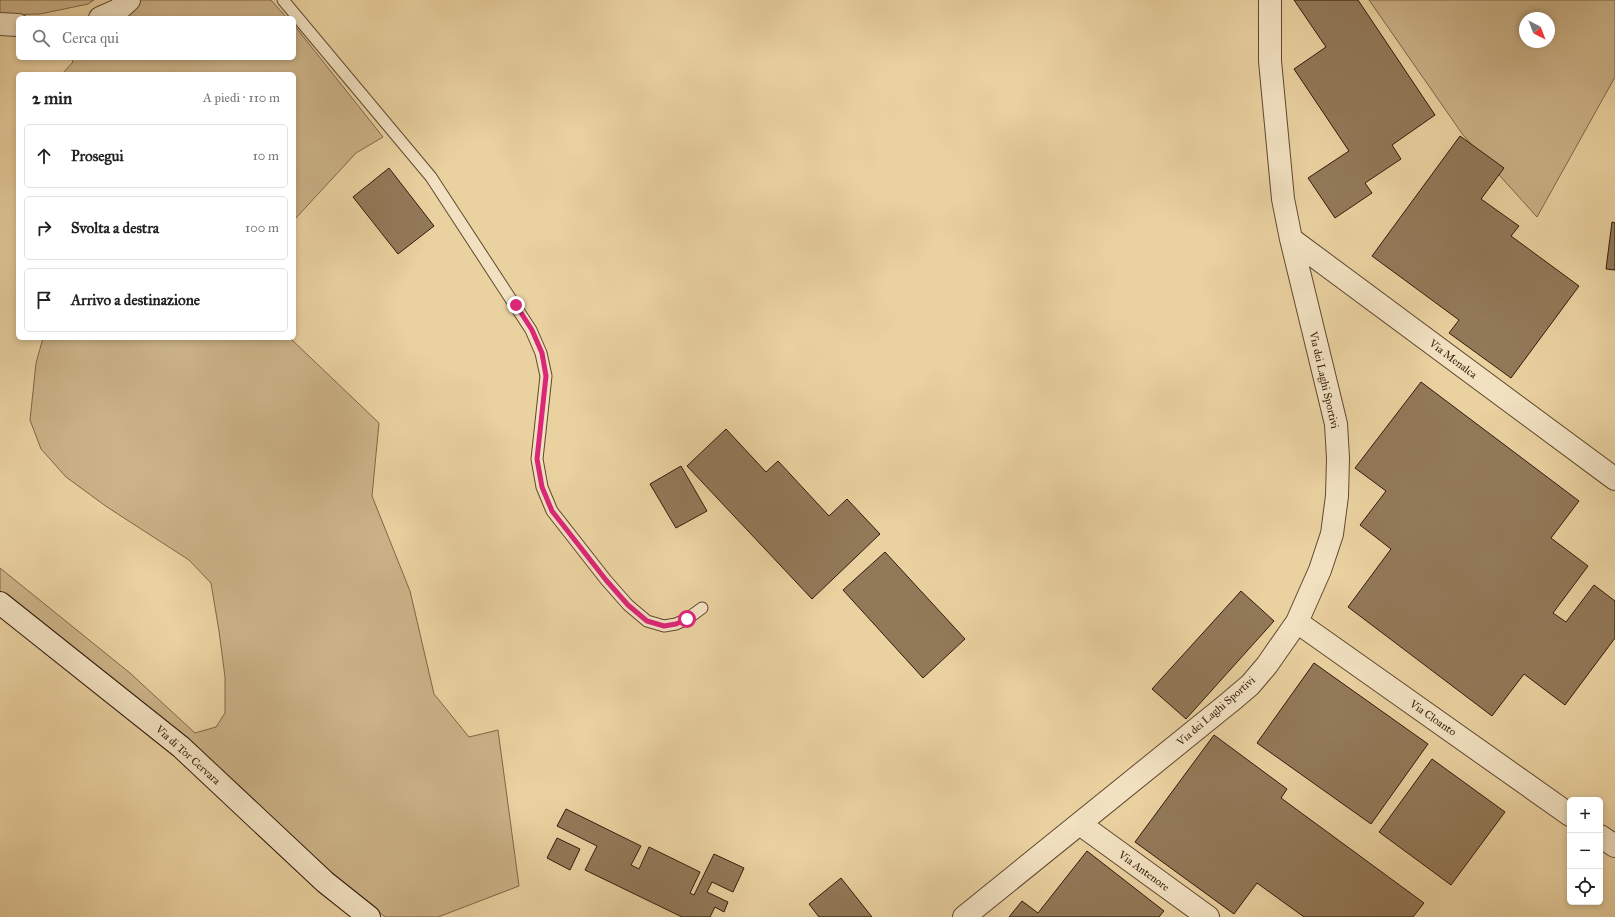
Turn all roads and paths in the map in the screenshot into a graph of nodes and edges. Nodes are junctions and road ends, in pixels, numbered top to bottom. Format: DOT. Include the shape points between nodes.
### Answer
graph roads {
  1 [pos="129,0"];
  2 [pos="283,0"];
  3 [pos="1270,0"];
  4 [pos="104,16"];
  5 [pos="0,24"];
  6 [pos="16,24"];
  7 [pos="1291,239"];
  8 [pos="1615,479"];
  9 [pos="0,603"];
  10 [pos="702,608"];
  11 [pos="1297,622"];
  12 [pos="1567,813"];
  13 [pos="1080,824"];
  14 [pos="1603,838"];
  15 [pos="1615,846"];
  16 [pos="369,917"];
  17 [pos="964,917"];
  18 [pos="1208,917"];
  1 -- 4 [label="street" via="118,10"];
  2 -- 10 [label="lane" via="431,177 532,330 542,353 546,376 537,459 542,487 552,511 606,580 628,605 647,621 664,626 676,624"];
  3 -- 7 [label="street, Via dei Laghi Sportivi" via="1270,61 1283,199"];
  5 -- 6 [label="street"];
  7 -- 8 [label="street, Via Menalca"];
  7 -- 11 [label="street, Via dei Laghi Sportivi" via="1336,424 1338,458 1332,534 1320,570"];
  9 -- 16 [label="street, Via di Tor Cervara" via="181,747 325,882"];
  11 -- 12 [label="street, Via Cloanto"];
  11 -- 13 [label="street, Via dei Laghi Sportivi" via="1250,684"];
  13 -- 17 [label="street, Via dei Laghi Sportivi"];
  13 -- 18 [label="street, Via Antenore"];
  14 -- 15 [label="street"];
}
